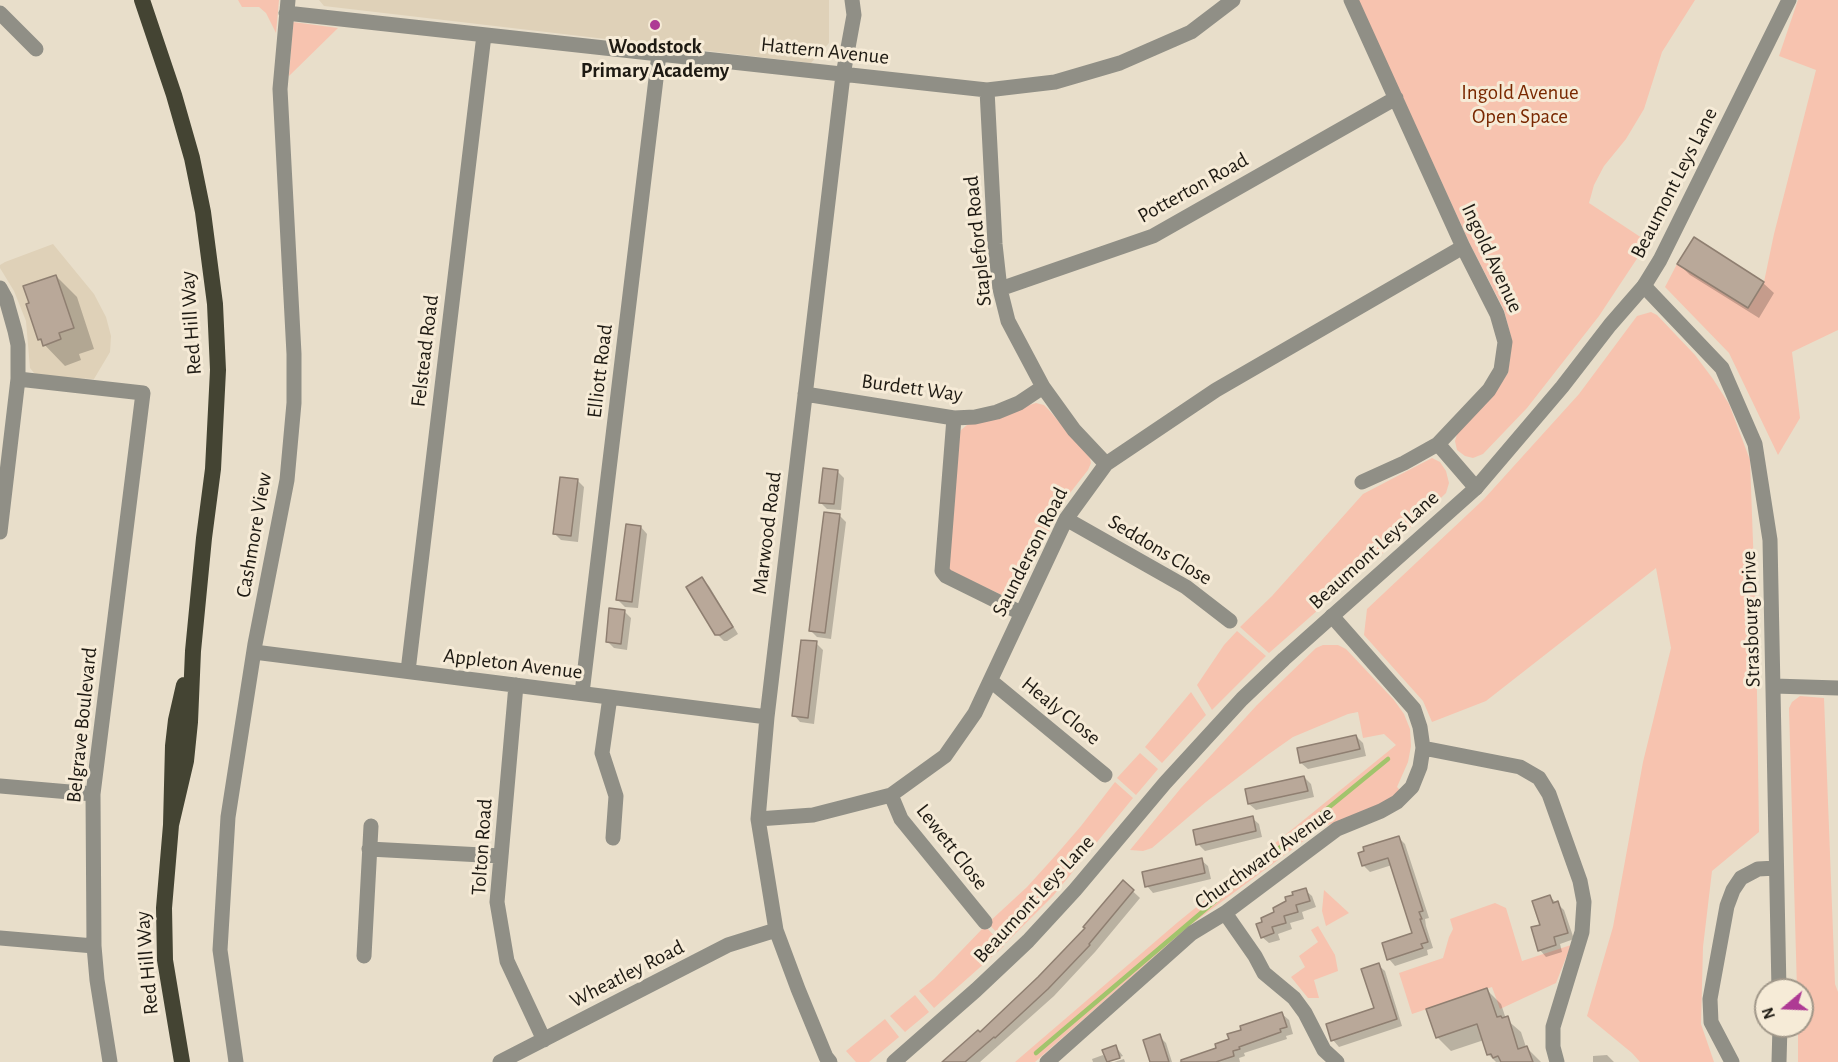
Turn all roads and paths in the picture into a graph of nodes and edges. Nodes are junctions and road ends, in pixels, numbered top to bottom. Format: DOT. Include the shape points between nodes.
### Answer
graph roads {
  1 [pos="142,0"];
  2 [pos="852,0"];
  3 [pos="1233,0"];
  4 [pos="1351,0"];
  5 [pos="1789,0"];
  6 [pos="287,6"];
  7 [pos="0,13"];
  8 [pos="484,35"];
  9 [pos="36,50"];
  10 [pos="659,54"];
  11 [pos="843,75"];
  12 [pos="987,90"];
  13 [pos="1396,98"];
  14 [pos="1463,247"];
  15 [pos="1644,286"];
  16 [pos="0,288"];
  17 [pos="1000,289"];
  18 [pos="18,379"];
  19 [pos="1043,387"];
  20 [pos="805,394"];
  21 [pos="954,418"];
  22 [pos="1438,444"];
  23 [pos="1106,464"];
  24 [pos="1362,482"];
  25 [pos="1476,488"];
  26 [pos="1066,519"];
  27 [pos="0,532"];
  28 [pos="1021,613"];
  29 [pos="1332,616"];
  30 [pos="1230,621"];
  31 [pos="254,652"];
  32 [pos="408,671"];
  33 [pos="991,681"];
  34 [pos="516,685"];
  35 [pos="1774,686"];
  36 [pos="1838,687"];
  37 [pos="582,693"];
  38 [pos="610,697"];
  39 [pos="767,717"];
  40 [pos="1423,748"];
  41 [pos="1105,775"];
  42 [pos="0,786"];
  43 [pos="93,794"];
  44 [pos="891,795"];
  45 [pos="758,819"];
  46 [pos="371,826"];
  47 [pos="613,838"];
  48 [pos="369,849"];
  49 [pos="501,856"];
  50 [pos="1776,868"];
  51 [pos="1225,913"];
  52 [pos="985,922"];
  53 [pos="776,930"];
  54 [pos="0,938"];
  55 [pos="94,946"];
  56 [pos="364,956"];
  57 [pos="1779,978"];
  58 [pos="1780,1038"];
  59 [pos="544,1040"];
  60 [pos="110,1062"];
  61 [pos="182,1062"];
  62 [pos="236,1062"];
  63 [pos="500,1062"];
  64 [pos="830,1062"];
  65 [pos="894,1062"];
  66 [pos="1047,1062"];
  67 [pos="1336,1062"];
  68 [pos="1557,1062"];
  69 [pos="1732,1062"];
  70 [pos="1779,1062"];
  1 -- 61 [label="highway, Red Hill Way" via="192,158 215,304 218,370 213,469 193,651 176,720 172,759 164,908 165,960"];
  2 -- 11 [label="street, Marwood Road" via="854,15"];
  3 -- 12 [label="street, Hattern Avenue" via="1191,32 1120,63 1055,82"];
  4 -- 13 [label="street, Ingold Avenue"];
  5 -- 15 [label="street, Beaumont Leys Lane"];
  6 -- 8 [label="street, Hattern Avenue"];
  6 -- 31 [label="street, Cashmore View" via="280,89 294,403 287,480"];
  7 -- 9 [label="street"];
  8 -- 10 [label="street, Hattern Avenue"];
  8 -- 32 [label="street, Felstead Road"];
  10 -- 11 [label="street, Hattern Avenue"];
  10 -- 37 [label="street, Elliott Road"];
  11 -- 12 [label="street, Hattern Avenue"];
  11 -- 20 [label="street, Marwood Road"];
  12 -- 17 [label="street, Stapleford Road"];
  13 -- 14 [label="street, Ingold Avenue"];
  13 -- 17 [label="street, Potterton Road" via="1153,236"];
  14 -- 22 [label="street, Ingold Avenue" via="1497,314 1505,342 1501,370 1489,390"];
  14 -- 23 [label="street, Saunderson Road" via="1216,390"];
  15 -- 25 [label="street, Beaumont Leys Lane"];
  15 -- 35 [label="street, Strasbourg Drive" via="1722,368 1755,444 1770,540"];
  16 -- 18 [label="street" via="15,331"];
  17 -- 19 [label="street, Stapleford Road" via="1008,321"];
  18 -- 27 [label="street"];
  18 -- 43 [label="street, Belgrave Boulevard" via="143,393"];
  19 -- 21 [label="street, Burdett Way" via="997,412"];
  19 -- 23 [label="street, Stapleford Road" via="1074,430"];
  20 -- 21 [label="street, Burdett Way"];
  20 -- 39 [label="street, Marwood Road"];
  21 -- 28 [label="street" via="942,571"];
  22 -- 24 [label="street, Ingold Avenue"];
  22 -- 25 [label="street"];
  23 -- 26 [label="street, Saunderson Road"];
  25 -- 29 [label="street, Beaumont Leys Lane"];
  26 -- 28 [label="street, Saunderson Road"];
  26 -- 30 [label="street, Seddons Close" via="1186,587"];
  28 -- 33 [label="street, Saunderson Road"];
  29 -- 40 [label="street, Churchward Avenue" via="1414,709"];
  29 -- 65 [label="street, Beaumont Leys Lane" via="1242,699 1028,941"];
  31 -- 32 [label="street, Appleton Avenue"];
  31 -- 62 [label="street, Cashmore View" via="228,817 220,950"];
  32 -- 34 [label="street, Appleton Avenue"];
  33 -- 41 [label="street, Healy Close"];
  33 -- 44 [label="street, Saunderson Road" via="975,713 945,756"];
  34 -- 37 [label="street, Appleton Avenue"];
  34 -- 49 [label="street, Tolton Road"];
  35 -- 36 [label="street"];
  35 -- 50 [label="street, Strasbourg Drive"];
  37 -- 38 [label="street, Appleton Avenue"];
  38 -- 39 [label="street, Appleton Avenue"];
  38 -- 47 [label="street" via="602,753 616,796"];
  39 -- 45 [label="street, Marwood Road"];
  40 -- 51 [label="street, Churchward Avenue" via="1412,787 1397,801 1337,829"];
  40 -- 68 [label="street" via="1520,767 1539,778 1549,794 1584,902 1582,932 1553,1027"];
  42 -- 43 [label="street"];
  43 -- 55 [label="street, Belgrave Boulevard"];
  44 -- 45 [label="street, Saunderson Road" via="813,815"];
  44 -- 52 [label="street, Lewett Close" via="901,819"];
  45 -- 53 [label="street, Marwood Road"];
  46 -- 48 [label="street"];
  48 -- 49 [label="street"];
  48 -- 56 [label="street"];
  49 -- 59 [label="street, Tolton Road" via="497,902 507,961"];
  50 -- 57 [label="street, Strasbourg Drive"];
  50 -- 69 [label="street" via="1758,870 1741,878 1727,906 1710,999 1712,1022"];
  51 -- 66 [label="street, Churchward Avenue" via="1192,933"];
  51 -- 67 [label="street" via="1264,973 1294,998 1324,1050"];
  53 -- 59 [label="street, Wheatley Road" via="728,945"];
  53 -- 64 [label="street, Marwood Road"];
  54 -- 55 [label="street"];
  55 -- 60 [label="street, Belgrave Boulevard"];
  58 -- 70 [label="street"];
  59 -- 63 [label="street, Wheatley Road"];
}
